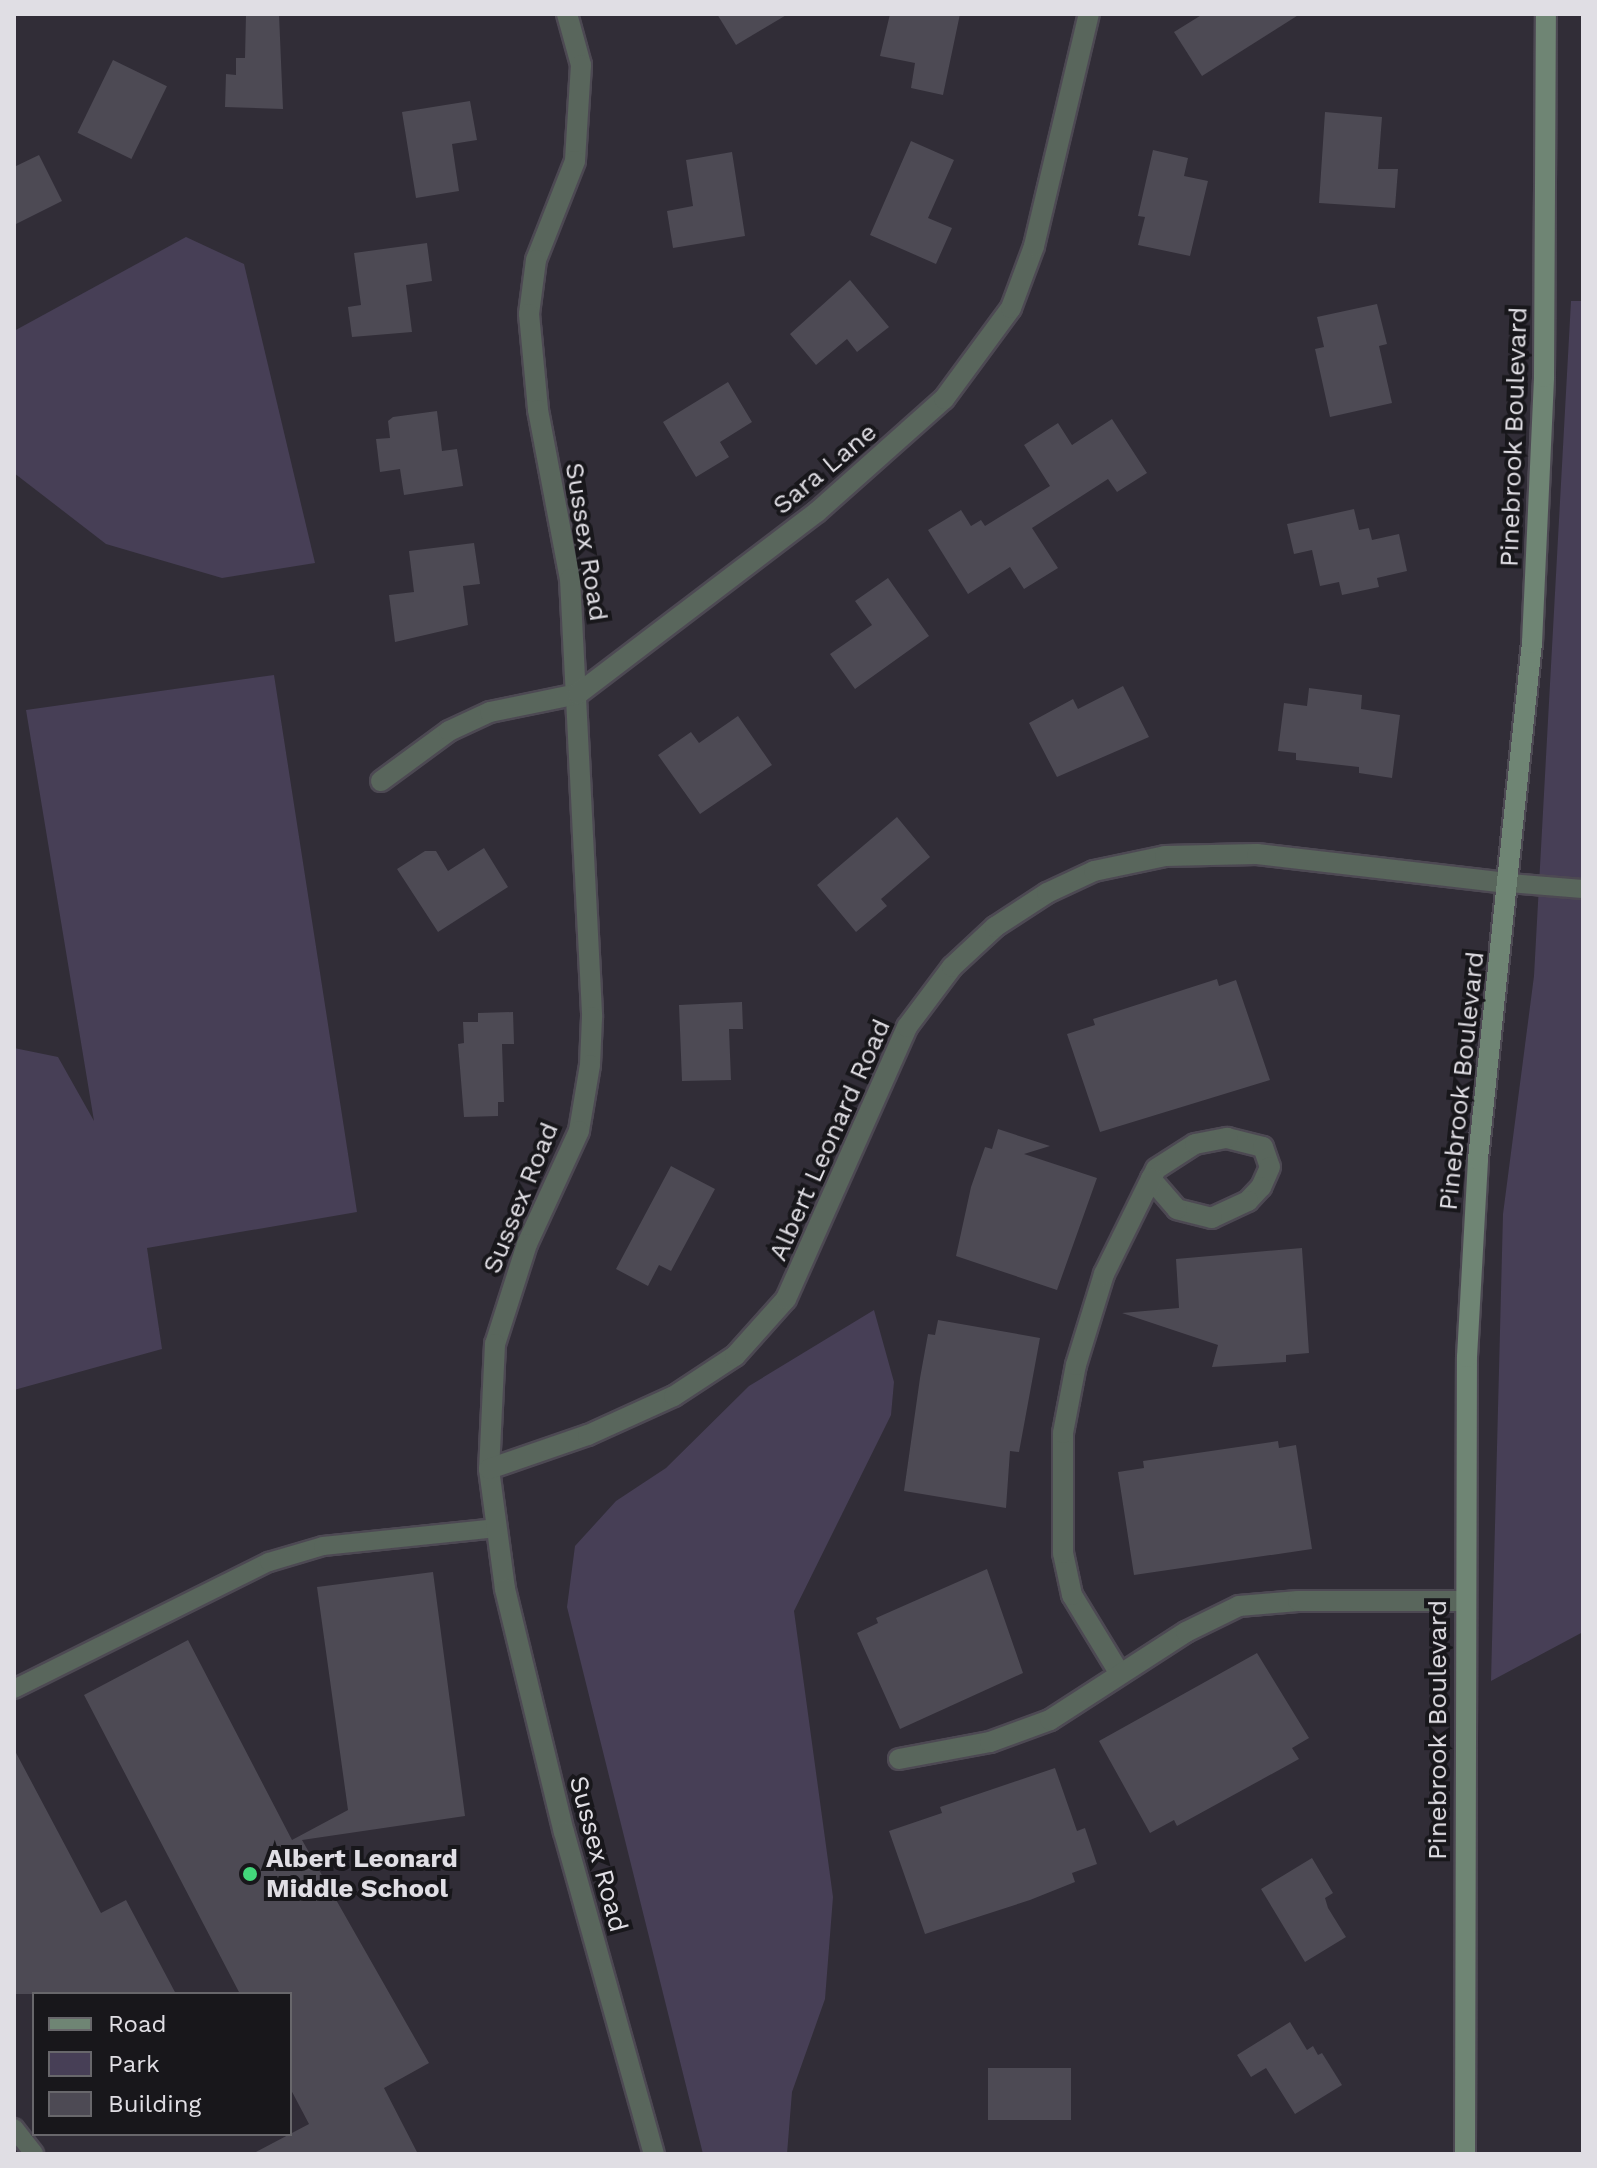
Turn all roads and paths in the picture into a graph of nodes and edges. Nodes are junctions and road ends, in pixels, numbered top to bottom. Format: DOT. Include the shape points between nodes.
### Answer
graph roads {
  1 [pos="567,14"];
  2 [pos="1089,14"];
  3 [pos="1546,14"];
  4 [pos="578,694"];
  5 [pos="381,781"];
  6 [pos="1509,883"];
  7 [pos="1583,889"];
  8 [pos="1151,1179"];
  9 [pos="489,1469"];
  10 [pos="497,1528"];
  11 [pos="1463,1601"];
  12 [pos="1120,1674"];
  13 [pos="14,1689"];
  14 [pos="899,1759"];
  15 [pos="14,2128"];
  16 [pos="34,2154"];
  17 [pos="654,2154"];
  18 [pos="1465,2154"];
  1 -- 4 [label="street, Sussex Road" via="581,65 575,161 536,260 529,314 538,410 570,579"];
  2 -- 4 [label="street, Sara Lane" via="1034,246 1011,308 944,399 817,512"];
  3 -- 6 [label="street, Pinebrook Boulevard" via="1539,514"];
  4 -- 5 [label="street, Sara Lane" via="490,712 449,731"];
  4 -- 9 [label="street, Sussex Road" via="590,1065 579,1131 527,1244 495,1344"];
  6 -- 7 [label="lane"];
  6 -- 9 [label="street, Albert Leonard Road" via="1257,854 1165,856 1094,871 1047,893 995,927 952,967 907,1027 786,1299 735,1356 674,1396 588,1435"];
  6 -- 11 [label="street, Pinebrook Boulevard" via="1472,1252"];
  8 -- 8 [label="street" via="1156,1169 1195,1144 1227,1138 1263,1147 1270,1167 1248,1201 1212,1218 1177,1209"];
  8 -- 12 [label="street" via="1104,1274 1076,1365 1063,1433 1063,1553 1072,1595"];
  9 -- 10 [label="street, Sussex Road"];
  10 -- 13 [label="lane" via="323,1546 269,1562"];
  10 -- 17 [label="street, Sussex Road" via="505,1589 564,1832"];
  11 -- 12 [label="street" via="1239,1606"];
  11 -- 18 [label="street, Pinebrook Boulevard"];
  12 -- 14 [label="street" via="1050,1720 990,1742"];
  15 -- 16 [label="lane"];
}
